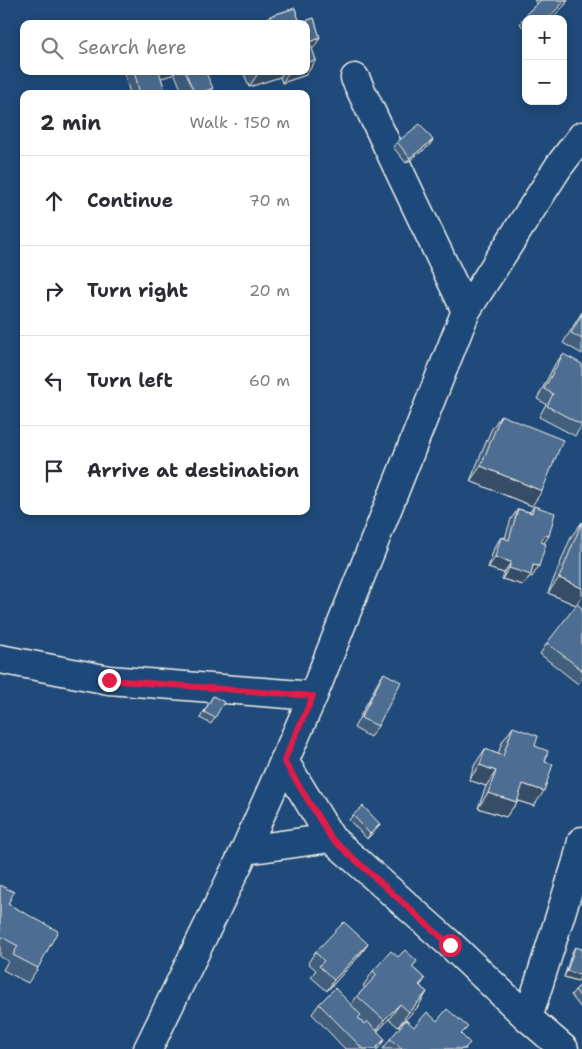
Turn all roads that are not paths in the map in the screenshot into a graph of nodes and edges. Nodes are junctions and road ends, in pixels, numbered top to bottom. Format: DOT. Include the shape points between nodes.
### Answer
graph roads {
  1 [pos="355,78"];
  2 [pos="581,138"];
  3 [pos="466,311"];
  4 [pos="0,659"];
  5 [pos="313,696"];
  6 [pos="284,761"];
  7 [pos="331,838"];
  8 [pos="582,841"];
  9 [pos="245,850"];
  10 [pos="528,1018"];
  11 [pos="148,1049"];
  12 [pos="564,1049"];
  1 -- 3 [label="street"];
  2 -- 3 [label="street" via="559,166"];
  3 -- 5 [label="street"];
  4 -- 5 [label="street" via="109,680"];
  5 -- 6 [label="street"];
  6 -- 7 [label="street"];
  6 -- 9 [label="street"];
  7 -- 9 [label="street"];
  7 -- 10 [label="street"];
  8 -- 10 [label="street"];
  9 -- 11 [label="street"];
  10 -- 12 [label="street"];
}
